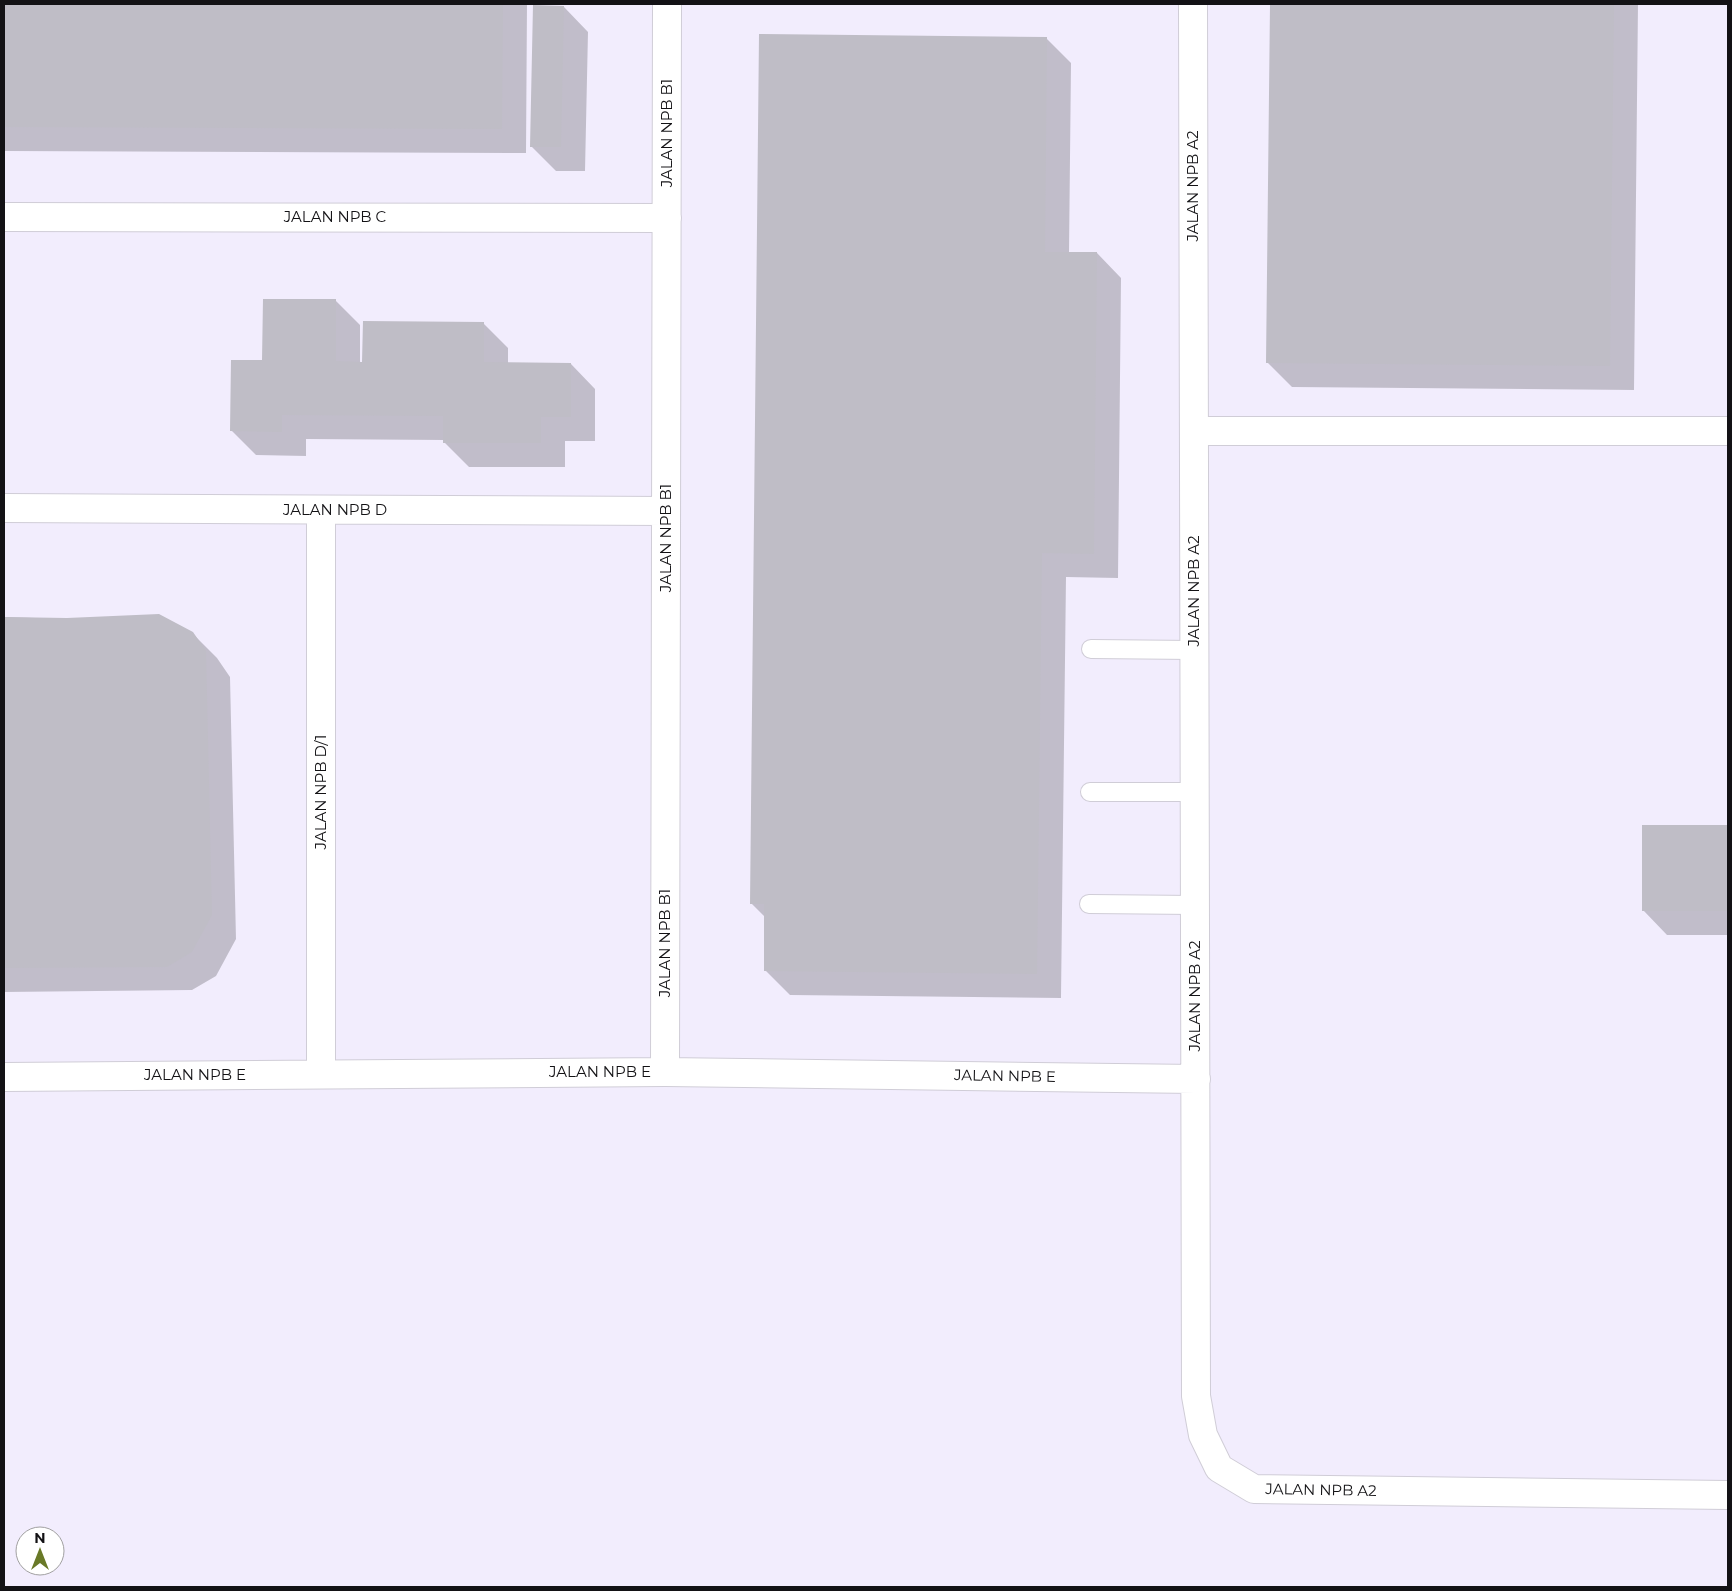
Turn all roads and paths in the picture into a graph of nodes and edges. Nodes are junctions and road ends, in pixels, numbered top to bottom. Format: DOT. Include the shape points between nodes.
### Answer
graph roads {
  1 [pos="667,4"];
  2 [pos="1193,4"];
  3 [pos="4,217"];
  4 [pos="667,218"];
  5 [pos="1194,430"];
  6 [pos="1728,430"];
  7 [pos="4,508"];
  8 [pos="321,510"];
  9 [pos="666,511"];
  10 [pos="1091,649"];
  11 [pos="1194,650"];
  12 [pos="1090,792"];
  13 [pos="1194,792"];
  14 [pos="1089,904"];
  15 [pos="1195,905"];
  16 [pos="665,1072"];
  17 [pos="321,1074"];
  18 [pos="4,1077"];
  19 [pos="1196,1079"];
  20 [pos="1728,1495"];
  1 -- 4 [label="street, JALAN NPB B1"];
  2 -- 5 [label="street, JALAN NPB A2"];
  3 -- 4 [label="street, JALAN NPB C"];
  4 -- 9 [label="street, JALAN NPB B1"];
  5 -- 6 [label="street"];
  5 -- 11 [label="street, JALAN NPB A2"];
  7 -- 8 [label="street, JALAN NPB D"];
  8 -- 9 [label="street, JALAN NPB D"];
  8 -- 17 [label="street, JALAN NPB D/1"];
  9 -- 16 [label="street, JALAN NPB B1"];
  10 -- 11 [label="lane"];
  11 -- 13 [label="street, JALAN NPB A2"];
  12 -- 13 [label="lane"];
  13 -- 15 [label="street, JALAN NPB A2"];
  14 -- 15 [label="lane"];
  15 -- 19 [label="street, JALAN NPB A2"];
  16 -- 17 [label="street, JALAN NPB E"];
  16 -- 19 [label="street, JALAN NPB E"];
  17 -- 18 [label="street, JALAN NPB E"];
  19 -- 20 [label="street, JALAN NPB A2" via="1196,1396 1203,1435 1219,1468 1254,1489"];
}
